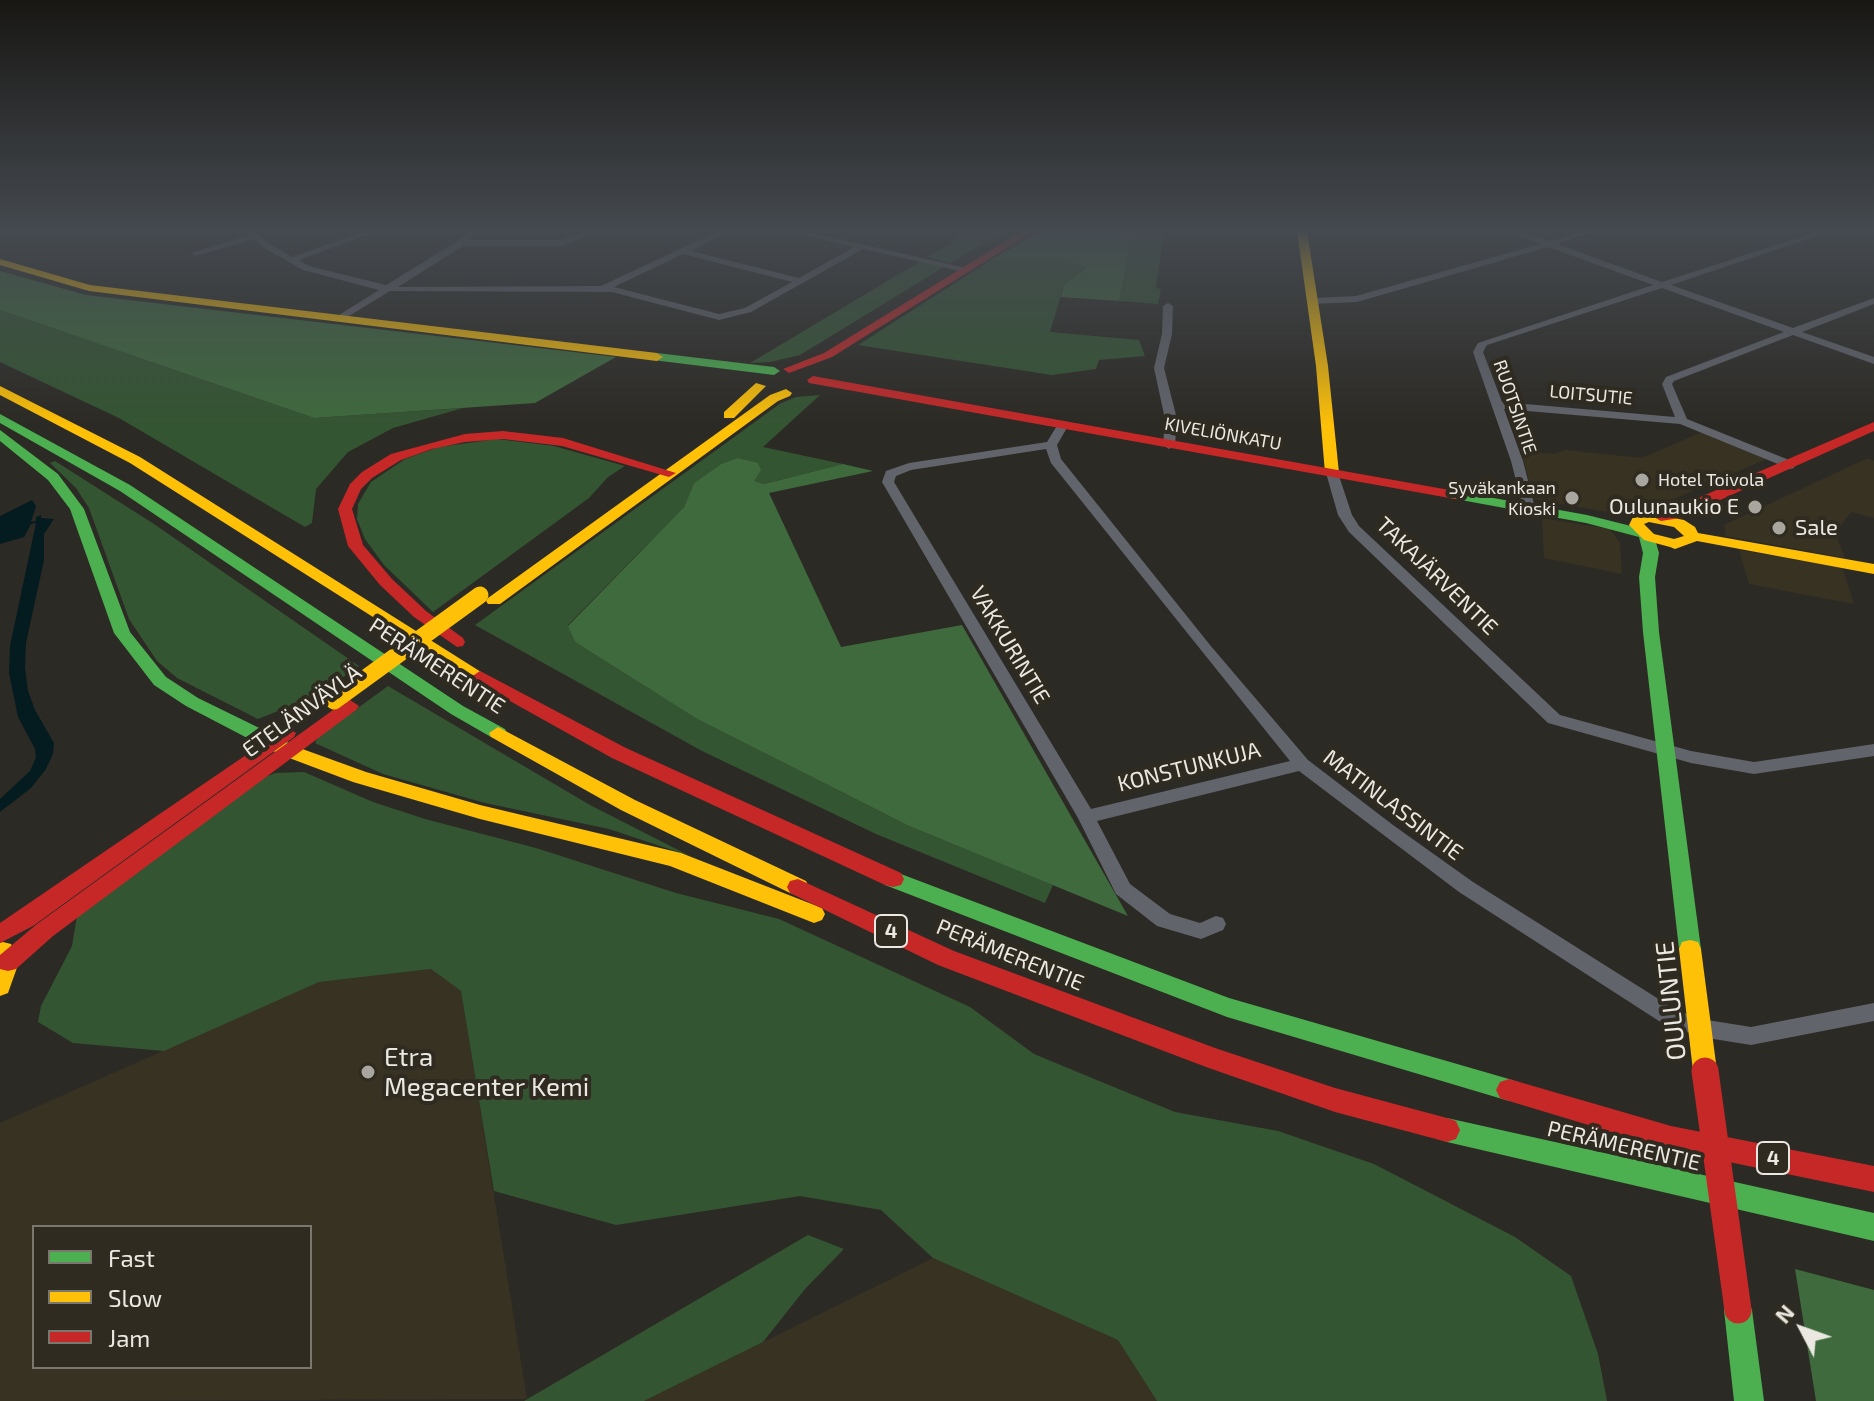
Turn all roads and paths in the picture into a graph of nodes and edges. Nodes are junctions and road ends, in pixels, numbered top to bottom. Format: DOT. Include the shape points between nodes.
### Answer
graph roads {
  1 [pos="157,296"];
  2 [pos="378,296"];
  3 [pos="634,296"];
  4 [pos="772,296"];
  5 [pos="921,296"];
  6 [pos="1312,296"];
  7 [pos="1366,296"];
  8 [pos="1627,296"];
  9 [pos="1694,296"];
  10 [pos="1313,301"];
  11 [pos="1874,301"];
  12 [pos="1168,306"];
  13 [pos="339,319"];
  14 [pos="1794,332"];
  15 [pos="828,355"];
  16 [pos="1874,361"];
  17 [pos="770,377"];
  18 [pos="802,384"];
  19 [pos="0,390"];
  20 [pos="1497,405"];
  21 [pos="0,418"];
  22 [pos="1682,421"];
  23 [pos="1062,426"];
  24 [pos="1874,426"];
  25 [pos="0,434"];
  26 [pos="1874,438"];
  27 [pos="1051,445"];
  28 [pos="1169,445"];
  29 [pos="1790,465"];
  30 [pos="661,471"];
  31 [pos="1332,473"];
  32 [pos="1529,508"];
  33 [pos="1661,517"];
  34 [pos="1642,530"];
  35 [pos="1686,536"];
  36 [pos="1874,569"];
  37 [pos="1650,595"];
  38 [pos="281,746"];
  39 [pos="1874,750"];
  40 [pos="1667,751"];
  41 [pos="619,753"];
  42 [pos="1302,764"];
  43 [pos="1086,817"];
  44 [pos="1216,924"];
  45 [pos="0,934"];
  46 [pos="4,955"];
  47 [pos="946,958"];
  48 [pos="0,986"];
  49 [pos="1874,1012"];
  50 [pos="1701,1028"];
  51 [pos="1874,1179"];
  52 [pos="1874,1227"];
  53 [pos="1749,1401"];
  1 -- 13 [label="main road"];
  2 -- 13 [label="street"];
  3 -- 4 [label="street" via="721,317"];
  5 -- 15 [label="main road, ETELÄNVÄYLÄ"];
  6 -- 10 [label="main road, TAKAJÄRVENTIE"];
  7 -- 10 [label="street"];
  8 -- 20 [label="street, RUOTSINTIE" via="1483,343 1478,352"];
  9 -- 14 [label="street"];
  10 -- 31 [label="main road, TAKAJÄRVENTIE"];
  11 -- 14 [label="street"];
  12 -- 28 [label="street" via="1159,368 1171,419"];
  13 -- 17 [label="main road" via="553,342"];
  14 -- 16 [label="street"];
  14 -- 22 [label="street" via="1668,380"];
  15 -- 17 [label="main road, ETELÄNVÄYLÄ"];
  15 -- 18 [label="main road, ETELÄNVÄYLÄ"];
  17 -- 18 [label="main road"];
  17 -- 18 [label="main road" via="770,391"];
  17 -- 30 [label="main road, ETELÄNVÄYLÄ"];
  18 -- 23 [label="main road, KIVELIÖNKATU"];
  18 -- 30 [label="main road, ETELÄNVÄYLÄ"];
  19 -- 41 [label="main road, PERÄMERENTIE / 4" via="135,460 495,687"];
  20 -- 22 [label="street, LOITSUTIE"];
  20 -- 32 [label="street, RUOTSINTIE"];
  21 -- 47 [label="main road, PERÄMERENTIE / 4" via="125,488 457,710 628,805"];
  22 -- 29 [label="street, LOITSUTIE"];
  23 -- 27 [label="street"];
  23 -- 28 [label="main road, KIVELIÖNKATU"];
  24 -- 29 [label="main road"];
  25 -- 38 [label="main road" via="53,477 77,509 122,633 143,663 192,702"];
  26 -- 35 [label="main road" via="1710,510 1698,517"];
  27 -- 42 [label="street, MATINLASSINTIE" via="1058,464"];
  27 -- 43 [label="street, VAKKURINTIE" via="909,467 890,474 888,482"];
  28 -- 31 [label="main road, KIVELIÖNKATU"];
  29 -- 33 [label="main road"];
  30 -- 38 [label="main road, ETELÄNVÄYLÄ"];
  30 -- 41 [label="main road" via="539,438 465,438 411,451 380,466 355,487 345,509 356,546 420,614 507,679 584,723"];
  31 -- 32 [label="main road, KIVELIÖNKATU"];
  31 -- 40 [label="street, TAKAJÄRVENTIE" via="1345,515 1358,533 1554,719"];
  32 -- 34 [label="main road, KIVELIÖNKATU"];
  33 -- 34 [label="main road" via="1646,517"];
  33 -- 35 [label="main road"];
  34 -- 35 [label="main road"];
  34 -- 37 [label="main road, OULUNTIE" via="1651,553"];
  35 -- 36 [label="main road"];
  35 -- 37 [label="main road"];
  37 -- 40 [label="main road, OULUNTIE"];
  38 -- 45 [label="main road, ETELÄNVÄYLÄ"];
  38 -- 46 [label="main road, ETELÄNVÄYLÄ" via="45,930"];
  38 -- 47 [label="main road" via="360,777 465,808 674,859 897,949"];
  39 -- 40 [label="street, TAKAJÄRVENTIE" via="1754,768"];
  40 -- 50 [label="main road, OULUNTIE"];
  41 -- 51 [label="main road, PERÄMERENTIE / 4" via="912,888 1227,1007 1671,1138"];
  42 -- 43 [label="street, KONSTUNKUJA"];
  42 -- 50 [label="street, MATINLASSINTIE" via="1466,887 1649,1005"];
  43 -- 44 [label="street, VAKKURINTIE" via="1115,878 1142,906 1195,931"];
  46 -- 48 [label="main road"];
  47 -- 52 [label="main road, PERÄMERENTIE / 4" via="1335,1100 1465,1135"];
  49 -- 50 [label="street, MATINLASSINTIE" via="1751,1036"];
  50 -- 53 [label="main road, OULUNTIE, bridge"];
}
